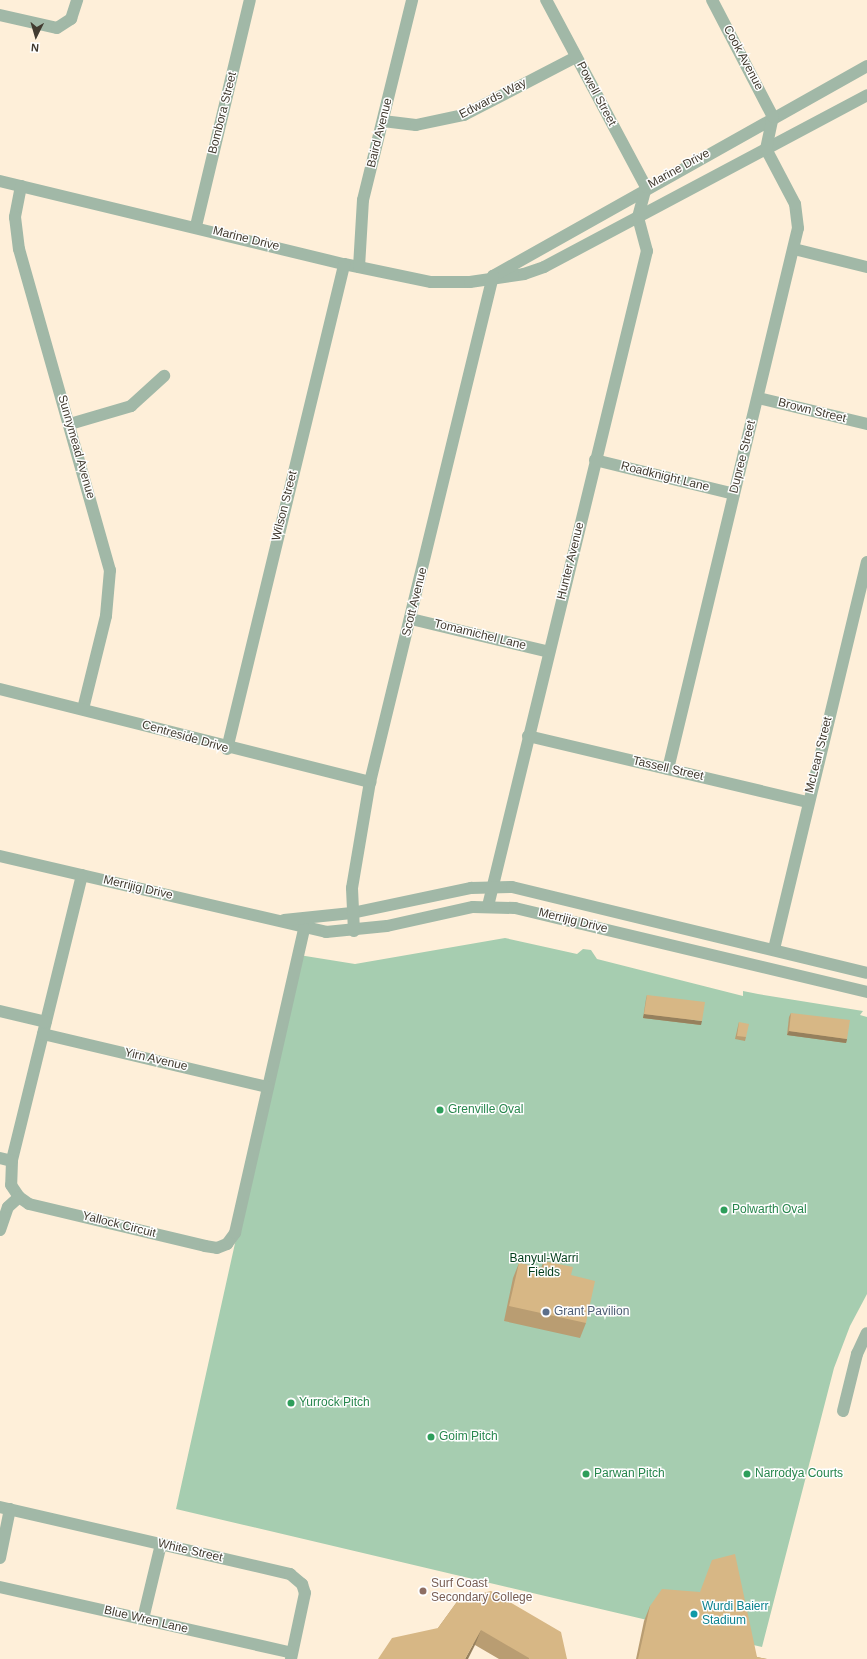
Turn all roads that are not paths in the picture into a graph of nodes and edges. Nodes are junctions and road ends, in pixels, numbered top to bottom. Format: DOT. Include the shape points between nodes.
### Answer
graph roads {
  1 [pos="76,0"];
  2 [pos="250,0"];
  3 [pos="412,0"];
  4 [pos="546,0"];
  5 [pos="712,0"];
  6 [pos="0,15"];
  7 [pos="576,57"];
  8 [pos="867,66"];
  9 [pos="867,95"];
  10 [pos="773,117"];
  11 [pos="383,121"];
  12 [pos="766,149"];
  13 [pos="0,181"];
  14 [pos="21,186"];
  15 [pos="646,187"];
  16 [pos="638,217"];
  17 [pos="196,226"];
  18 [pos="794,249"];
  19 [pos="344,264"];
  20 [pos="359,267"];
  21 [pos="867,267"];
  22 [pos="493,276"];
  23 [pos="164,376"];
  24 [pos="758,398"];
  25 [pos="70,424"];
  26 [pos="867,424"];
  27 [pos="595,460"];
  28 [pos="734,494"];
  29 [pos="867,562"];
  30 [pos="411,619"];
  31 [pos="549,652"];
  32 [pos="0,689"];
  33 [pos="83,709"];
  34 [pos="528,736"];
  35 [pos="227,749"];
  36 [pos="668,769"];
  37 [pos="370,782"];
  38 [pos="808,802"];
  39 [pos="0,856"];
  40 [pos="82,875"];
  41 [pos="493,886"];
  42 [pos="488,906"];
  43 [pos="352,913"];
  44 [pos="275,920"];
  45 [pos="304,929"];
  46 [pos="354,931"];
  47 [pos="774,949"];
  48 [pos="867,973"];
  49 [pos="867,992"];
  50 [pos="0,1011"];
  51 [pos="45,1028"];
  52 [pos="268,1087"];
  53 [pos="0,1158"];
  54 [pos="12,1161"];
  55 [pos="19,1197"];
  56 [pos="0,1230"];
  57 [pos="867,1333"];
  58 [pos="843,1411"];
  59 [pos="5,1508"];
  60 [pos="160,1544"];
  61 [pos="0,1558"];
  62 [pos="0,1587"];
  63 [pos="143,1619"];
  64 [pos="291,1656"];
  1 -- 6 [label="street" via="71,19 57,28"];
  2 -- 17 [label="street, Bombora Street"];
  3 -- 11 [label="street, Baird Avenue"];
  4 -- 7 [label="street, Powell Street"];
  5 -- 10 [label="street, Cook Avenue"];
  7 -- 11 [label="street, Edwards Way" via="464,115 416,125"];
  7 -- 15 [label="street, Powell Street"];
  8 -- 10 [label="street, Marine Drive"];
  9 -- 12 [label="street, Marine Drive"];
  10 -- 12 [label="street"];
  10 -- 15 [label="street, Marine Drive"];
  11 -- 20 [label="street, Baird Avenue" via="363,200"];
  12 -- 16 [label="street, Marine Drive"];
  12 -- 18 [label="street, Dupree Street" via="795,204 798,228"];
  13 -- 14 [label="street, Marine Drive"];
  14 -- 17 [label="street, Marine Drive"];
  14 -- 25 [label="street, Sunnymead Avenue" via="15,218 19,249"];
  15 -- 16 [label="street"];
  15 -- 22 [label="street, Marine Drive"];
  16 -- 22 [label="street, Marine Drive" via="544,267 518,275"];
  16 -- 27 [label="street, Hunter Avenue" via="647,251"];
  17 -- 19 [label="street, Marine Drive"];
  18 -- 21 [label="street"];
  18 -- 24 [label="street, Dupree Street"];
  19 -- 20 [label="street, Marine Drive"];
  19 -- 35 [label="street, Wilson Street"];
  20 -- 22 [label="street, Marine Drive" via="431,282 470,282"];
  22 -- 30 [label="street, Scott Avenue"];
  23 -- 25 [label="street" via="131,406"];
  24 -- 26 [label="street, Brown Street"];
  24 -- 28 [label="street, Dupree Street"];
  25 -- 33 [label="street, Sunnymead Avenue" via="110,570 106,616"];
  27 -- 28 [label="street, Roadknight Lane"];
  27 -- 31 [label="street, Hunter Avenue"];
  28 -- 36 [label="street, Dupree Street"];
  29 -- 38 [label="street, McLean Street"];
  30 -- 31 [label="street, Tomamichel Lane"];
  30 -- 37 [label="street, Scott Avenue"];
  31 -- 34 [label="street, Hunter Avenue"];
  32 -- 33 [label="street, Centreside Drive"];
  33 -- 35 [label="street, Centreside Drive"];
  34 -- 36 [label="street, Tassell Street"];
  34 -- 41 [label="street, Hunter Avenue"];
  35 -- 37 [label="street, Centreside Drive"];
  36 -- 38 [label="street, Tassell Street"];
  37 -- 43 [label="street, Scott Avenue" via="352,888"];
  38 -- 47 [label="street, McLean Street"];
  39 -- 40 [label="street, Merrijig Drive"];
  40 -- 44 [label="street, Merrijig Drive"];
  40 -- 51 [label="street"];
  41 -- 42 [label="street, Hunter Avenue"];
  41 -- 43 [label="street, Merrijig Drive" via="443,892"];
  41 -- 47 [label="street, Merrijig Drive" via="527,889"];
  42 -- 46 [label="street, Merrijig Drive"];
  42 -- 49 [label="street, Merrijig Drive" via="547,914 778,973"];
  43 -- 44 [label="street, Merrijig Drive"];
  43 -- 46 [label="street, Scott Avenue"];
  44 -- 45 [label="street, Merrijig Drive"];
  45 -- 46 [label="street, Merrijig Drive"];
  45 -- 52 [label="street, Yallock Circuit"];
  47 -- 48 [label="street, Merrijig Drive"];
  50 -- 51 [label="street, Yirn Avenue"];
  51 -- 52 [label="street, Yirn Avenue"];
  51 -- 54 [label="street"];
  52 -- 55 [label="street, Yallock Circuit" via="235,1233 227,1244 217,1248 205,1246 29,1204"];
  53 -- 54 [label="street"];
  54 -- 55 [label="street" via="11,1185"];
  55 -- 56 [label="street" via="8,1207"];
  57 -- 58 [label="street" via="857,1354"];
  59 -- 60 [label="street, White Street"];
  59 -- 61 [label="street"];
  60 -- 63 [label="street"];
  60 -- 64 [label="street, White Street" via="279,1571 298,1578 305,1598"];
  62 -- 63 [label="street, Blue Wren Lane"];
  63 -- 64 [label="street, Blue Wren Lane"];
}
